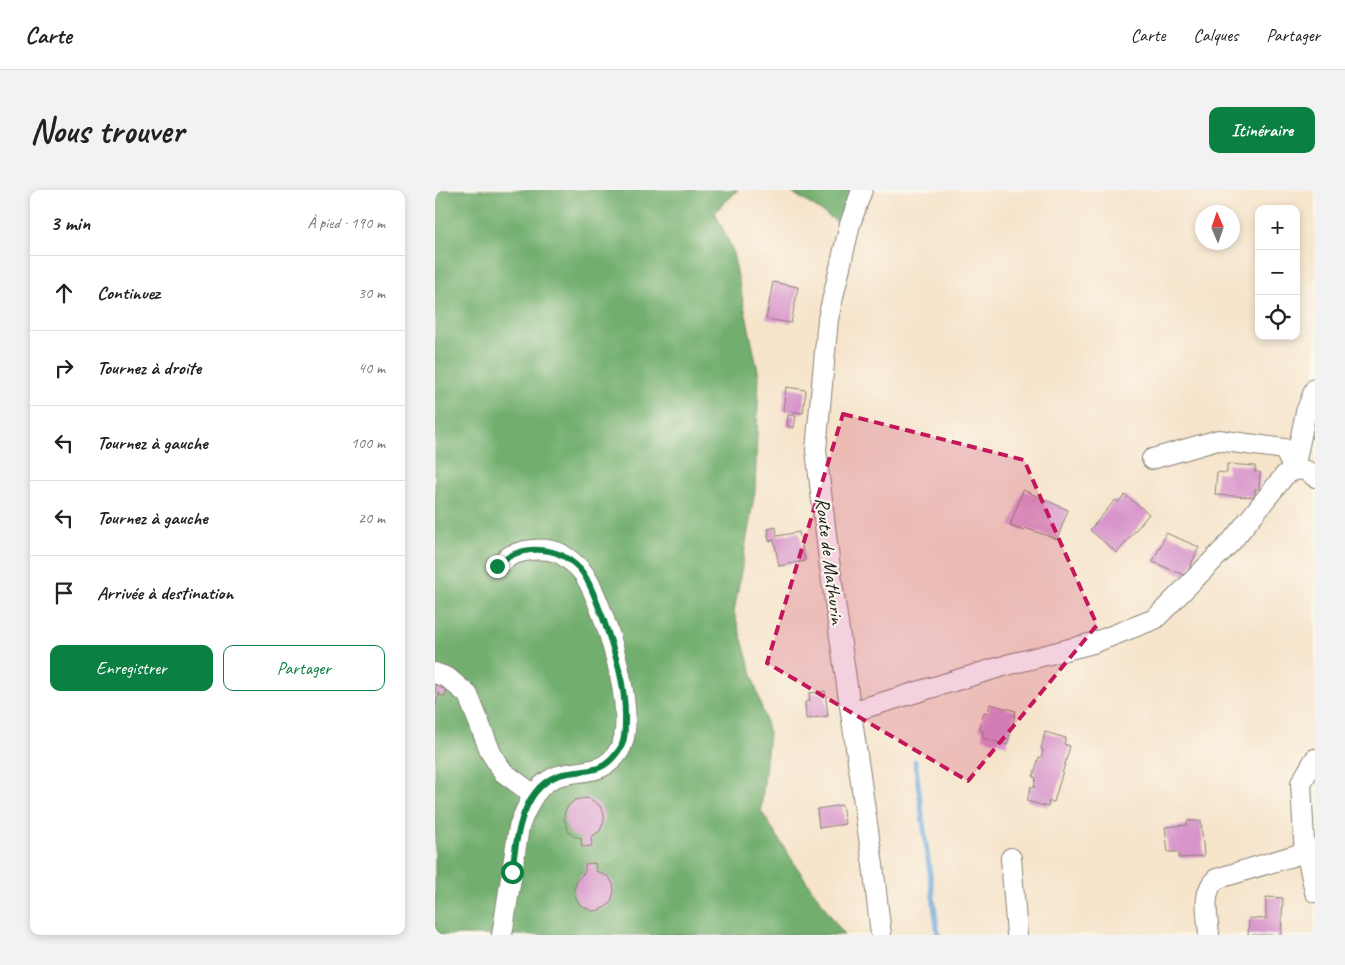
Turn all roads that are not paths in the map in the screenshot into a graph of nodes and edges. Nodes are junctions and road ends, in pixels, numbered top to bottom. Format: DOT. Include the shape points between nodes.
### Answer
graph roads {
  1 [pos="862,190"];
  2 [pos="1315,389"];
  3 [pos="1152,459"];
  4 [pos="1294,469"];
  5 [pos="1315,477"];
  6 [pos="497,566"];
  7 [pos="435,673"];
  8 [pos="851,712"];
  9 [pos="1315,759"];
  10 [pos="534,795"];
  11 [pos="1306,852"];
  12 [pos="1011,858"];
  13 [pos="1315,892"];
  14 [pos="502,935"];
  15 [pos="881,935"];
  16 [pos="1017,935"];
  17 [pos="1209,935"];
  1 -- 8 [label="street, Route de Mathurin" via="850,224 828,319 816,450"];
  2 -- 4 [label="street" via="1306,412"];
  3 -- 4 [label="street" via="1218,440 1284,449"];
  4 -- 5 [label="street" via="1310,472"];
  4 -- 8 [label="street" via="1285,475 1231,542 1155,619 1093,643"];
  6 -- 10 [label="street" via="511,555 528,550 556,552 575,565 583,573 596,600 618,660 623,686 625,732 621,748 611,761 588,772 563,774 551,779"];
  7 -- 10 [label="street" via="448,678 468,695 491,753 503,772"];
  8 -- 15 [label="street, Route de Mathurin"];
  9 -- 11 [label="street" via="1301,783"];
  10 -- 14 [label="street" via="519,827"];
  11 -- 13 [label="street"];
  11 -- 17 [label="street" via="1216,880 1210,885 1206,903"];
  12 -- 16 [label="street"];
}
